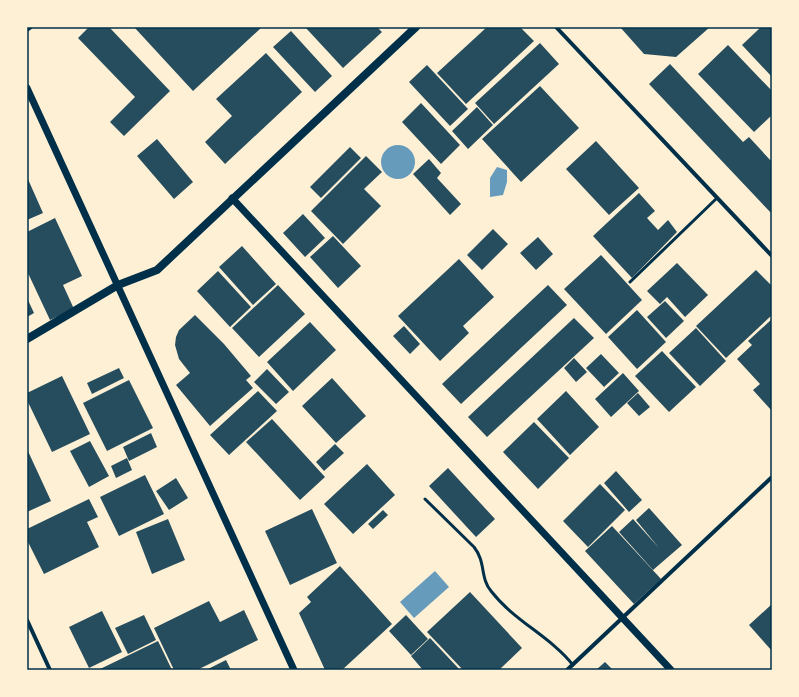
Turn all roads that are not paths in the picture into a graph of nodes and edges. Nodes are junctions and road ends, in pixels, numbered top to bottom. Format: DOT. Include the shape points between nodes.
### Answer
graph roads {
  1 [pos="30,27"];
  2 [pos="416,27"];
  3 [pos="556,27"];
  4 [pos="27,30"];
  5 [pos="27,88"];
  6 [pos="232,198"];
  7 [pos="717,198"];
  8 [pos="772,256"];
  9 [pos="630,282"];
  10 [pos="118,285"];
  11 [pos="27,339"];
  12 [pos="772,477"];
  13 [pos="425,499"];
  14 [pos="623,618"];
  15 [pos="27,620"];
  16 [pos="573,665"];
  17 [pos="50,670"];
  18 [pos="294,670"];
  19 [pos="567,670"];
  20 [pos="671,670"];
  1 -- 4 [label="street"];
  2 -- 6 [label="main road"];
  3 -- 7 [label="street"];
  5 -- 10 [label="street"];
  6 -- 10 [label="main road" via="157,270"];
  6 -- 14 [label="street"];
  7 -- 8 [label="street"];
  7 -- 9 [label="lane"];
  10 -- 11 [label="main road"];
  10 -- 18 [label="street"];
  12 -- 14 [label="street"];
  13 -- 16 [label="lane" via="481,555 487,586 492,592 518,619 565,655"];
  14 -- 16 [label="street"];
  14 -- 20 [label="street"];
  15 -- 17 [label="street"];
  16 -- 19 [label="street"];
}
